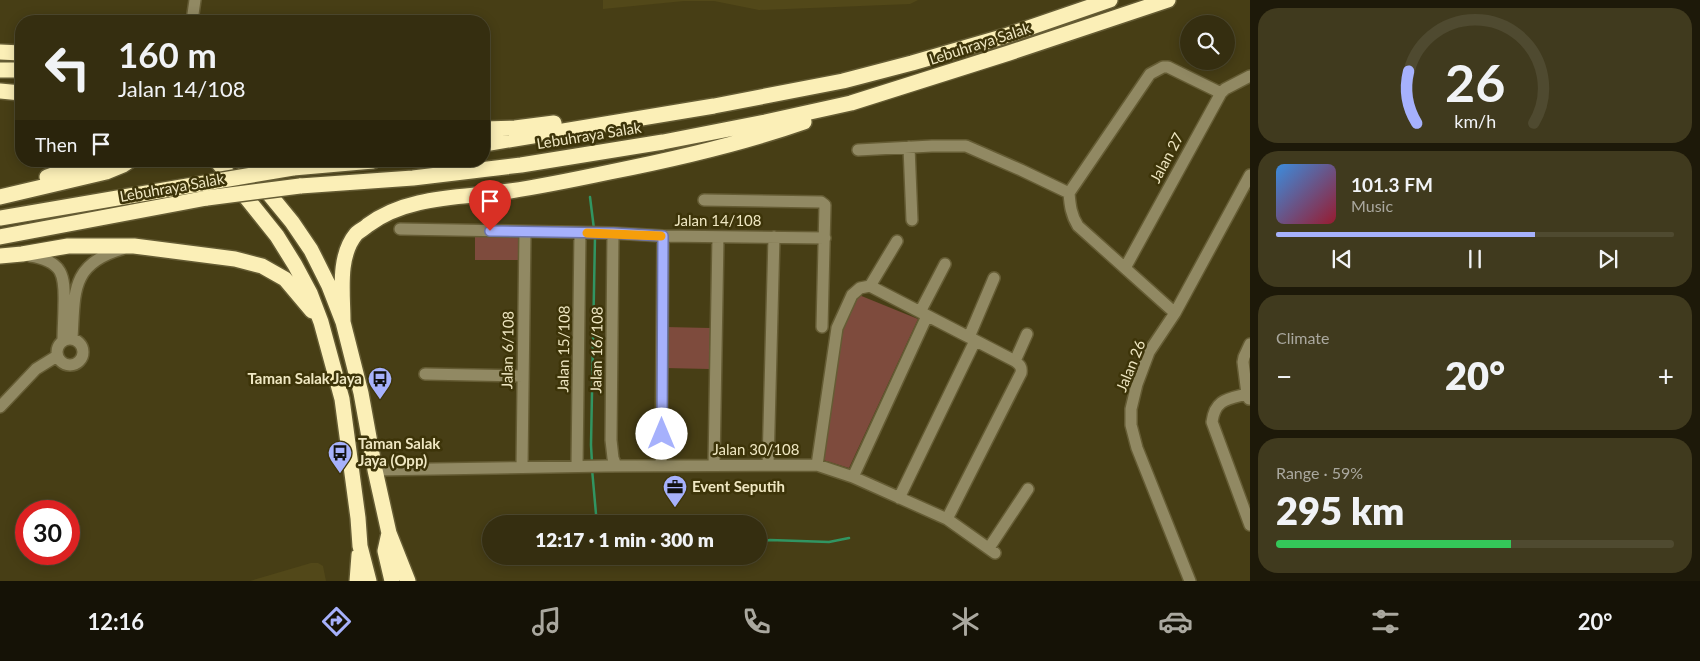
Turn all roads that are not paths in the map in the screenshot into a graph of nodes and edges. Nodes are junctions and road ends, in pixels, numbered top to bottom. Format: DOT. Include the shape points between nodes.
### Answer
graph roads {
  1 [pos="195,0"];
  2 [pos="1110,0"];
  3 [pos="1168,0"];
  4 [pos="193,15"];
  5 [pos="0,52"];
  6 [pos="15,52"];
  7 [pos="0,70"];
  8 [pos="15,70"];
  9 [pos="1250,76"];
  10 [pos="0,91"];
  11 [pos="15,92"];
  12 [pos="1220,93"];
  13 [pos="851,103"];
  14 [pos="661,115"];
  15 [pos="490,129"];
  16 [pos="490,143"];
  17 [pos="909,147"];
  18 [pos="858,150"];
  19 [pos="74,167"];
  20 [pos="120,167"];
  21 [pos="222,167"];
  22 [pos="247,167"];
  23 [pos="304,167"];
  24 [pos="1250,175"];
  25 [pos="1069,193"];
  26 [pos="4,196"];
  27 [pos="704,200"];
  28 [pos="0,218"];
  29 [pos="912,220"];
  30 [pos="400,229"];
  31 [pos="525,232"];
  32 [pos="584,233"];
  33 [pos="608,233"];
  34 [pos="663,236"];
  35 [pos="0,237"];
  36 [pos="718,237"];
  37 [pos="774,237"];
  38 [pos="825,238"];
  39 [pos="897,241"];
  40 [pos="134,246"];
  41 [pos="22,254"];
  42 [pos="0,256"];
  43 [pos="945,264"];
  44 [pos="1125,268"];
  45 [pos="994,278"];
  46 [pos="870,286"];
  47 [pos="1175,313"];
  48 [pos="923,314"];
  49 [pos="321,322"];
  50 [pos="343,322"];
  51 [pos="822,327"];
  52 [pos="1027,334"];
  53 [pos="67,339"];
  54 [pos="972,339"];
  55 [pos="1250,344"];
  56 [pos="57,356"];
  57 [pos="1015,361"];
  58 [pos="425,374"];
  59 [pos="523,376"];
  60 [pos="1247,377"];
  61 [pos="1248,397"];
  62 [pos="0,407"];
  63 [pos="817,464"];
  64 [pos="661,465"];
  65 [pos="714,465"];
  66 [pos="768,465"];
  67 [pos="579,466"];
  68 [pos="611,466"];
  69 [pos="522,467"];
  70 [pos="374,470"];
  71 [pos="853,477"];
  72 [pos="1028,489"];
  73 [pos="898,498"];
  74 [pos="947,520"];
  75 [pos="1250,525"];
  76 [pos="389,533"];
  77 [pos="360,546"];
  78 [pos="357,581"];
  79 [pos="369,581"];
  80 [pos="392,581"];
  81 [pos="408,581"];
  82 [pos="1190,581"];
  1 -- 4 [label="street"];
  2 -- 14 [label="highway, Lebuhraya Salak" via="903,66 843,81"];
  3 -- 13 [label="highway, Lebuhraya Salak"];
  5 -- 6 [label="highway"];
  7 -- 8 [label="highway"];
  9 -- 12 [label="street"];
  10 -- 11 [label="highway"];
  12 -- 25 [label="street" via="1168,67 1157,69 1150,74"];
  12 -- 44 [label="street, Jalan 27"];
  13 -- 35 [label="highway, Lebuhraya Salak, bridge" via="691,137 522,165 207,198"];
  13 -- 50 [label="highway" via="765,135 695,154 510,191 434,199 396,210 356,234 344,257"];
  14 -- 15 [label="highway" via="608,116"];
  14 -- 16 [label="highway, Lebuhraya Salak"];
  17 -- 18 [label="street"];
  17 -- 25 [label="street" via="966,146"];
  17 -- 29 [label="street"];
  19 -- 26 [label="highway"];
  20 -- 26 [label="highway"];
  21 -- 49 [label="highway" via="296,265"];
  22 -- 50 [label="highway" via="311,250"];
  23 -- 28 [label="highway, Lebuhraya Salak, bridge"];
  24 -- 47 [label="street, Jalan 26"];
  25 -- 44 [label="street" via="1073,219 1078,226"];
  27 -- 38 [label="street" via="821,202 825,205"];
  30 -- 31 [label="street, Jalan 14/108"];
  31 -- 32 [label="street, Jalan 14/108"];
  31 -- 59 [label="street, Jalan 6/108"];
  32 -- 33 [label="street, Jalan 14/108"];
  32 -- 67 [label="street, Jalan 15/108"];
  33 -- 34 [label="street, Jalan 14/108"];
  33 -- 68 [label="street, Jalan 16/108"];
  34 -- 36 [label="street, Jalan 14/108"];
  34 -- 64 [label="street"];
  36 -- 37 [label="street, Jalan 14/108"];
  36 -- 65 [label="street"];
  37 -- 38 [label="street, Jalan 14/108"];
  37 -- 66 [label="street"];
  38 -- 51 [label="street"];
  39 -- 46 [label="street"];
  40 -- 41 [label="highway" via="68,246"];
  40 -- 49 [label="highway" via="235,259 262,266 285,279"];
  40 -- 53 [label="street" via="108,253 84,272 77,284"];
  41 -- 42 [label="highway"];
  41 -- 53 [label="street" via="43,258 61,272 65,285"];
  43 -- 48 [label="street"];
  44 -- 47 [label="street"];
  45 -- 54 [label="street"];
  46 -- 48 [label="street"];
  46 -- 63 [label="street" via="860,288 852,295 837,328"];
  47 -- 82 [label="street, Jalan 26" via="1149,352 1131,408 1131,425 1142,462"];
  48 -- 54 [label="street"];
  48 -- 71 [label="street"];
  49 -- 77 [label="highway" via="342,400"];
  50 -- 70 [label="highway" via="361,393"];
  52 -- 57 [label="street"];
  53 -- 56 [label="street" via="57,347"];
  53 -- 56 [label="street" via="82,345 80,360 73,365 65,364"];
  54 -- 57 [label="street"];
  54 -- 73 [label="street"];
  55 -- 60 [label="street" via="1244,357"];
  56 -- 62 [label="street" via="36,369"];
  57 -- 74 [label="street" via="1020,365 1021,373"];
  58 -- 59 [label="street"];
  59 -- 69 [label="street, Jalan 6/108"];
  60 -- 61 [label="street"];
  61 -- 75 [label="street" via="1219,403 1212,422"];
  63 -- 66 [label="street, Jalan 30/108"];
  63 -- 71 [label="street, Jalan 30/108"];
  64 -- 65 [label="street, Jalan 30/108"];
  64 -- 68 [label="street, Jalan 30/108"];
  65 -- 66 [label="street, Jalan 30/108"];
  67 -- 68 [label="street, Jalan 30/108"];
  67 -- 69 [label="street, Jalan 30/108"];
  69 -- 70 [label="street, Jalan 30/108"];
  70 -- 76 [label="highway"];
  71 -- 73 [label="street, Jalan 30/108"];
  72 -- 74 [label="street, Jalan 30/108" via="992,551"];
  73 -- 74 [label="street, Jalan 30/108"];
  76 -- 80 [label="highway" via="385,551"];
  76 -- 81 [label="highway"];
  77 -- 78 [label="highway"];
  77 -- 79 [label="highway"];
}
